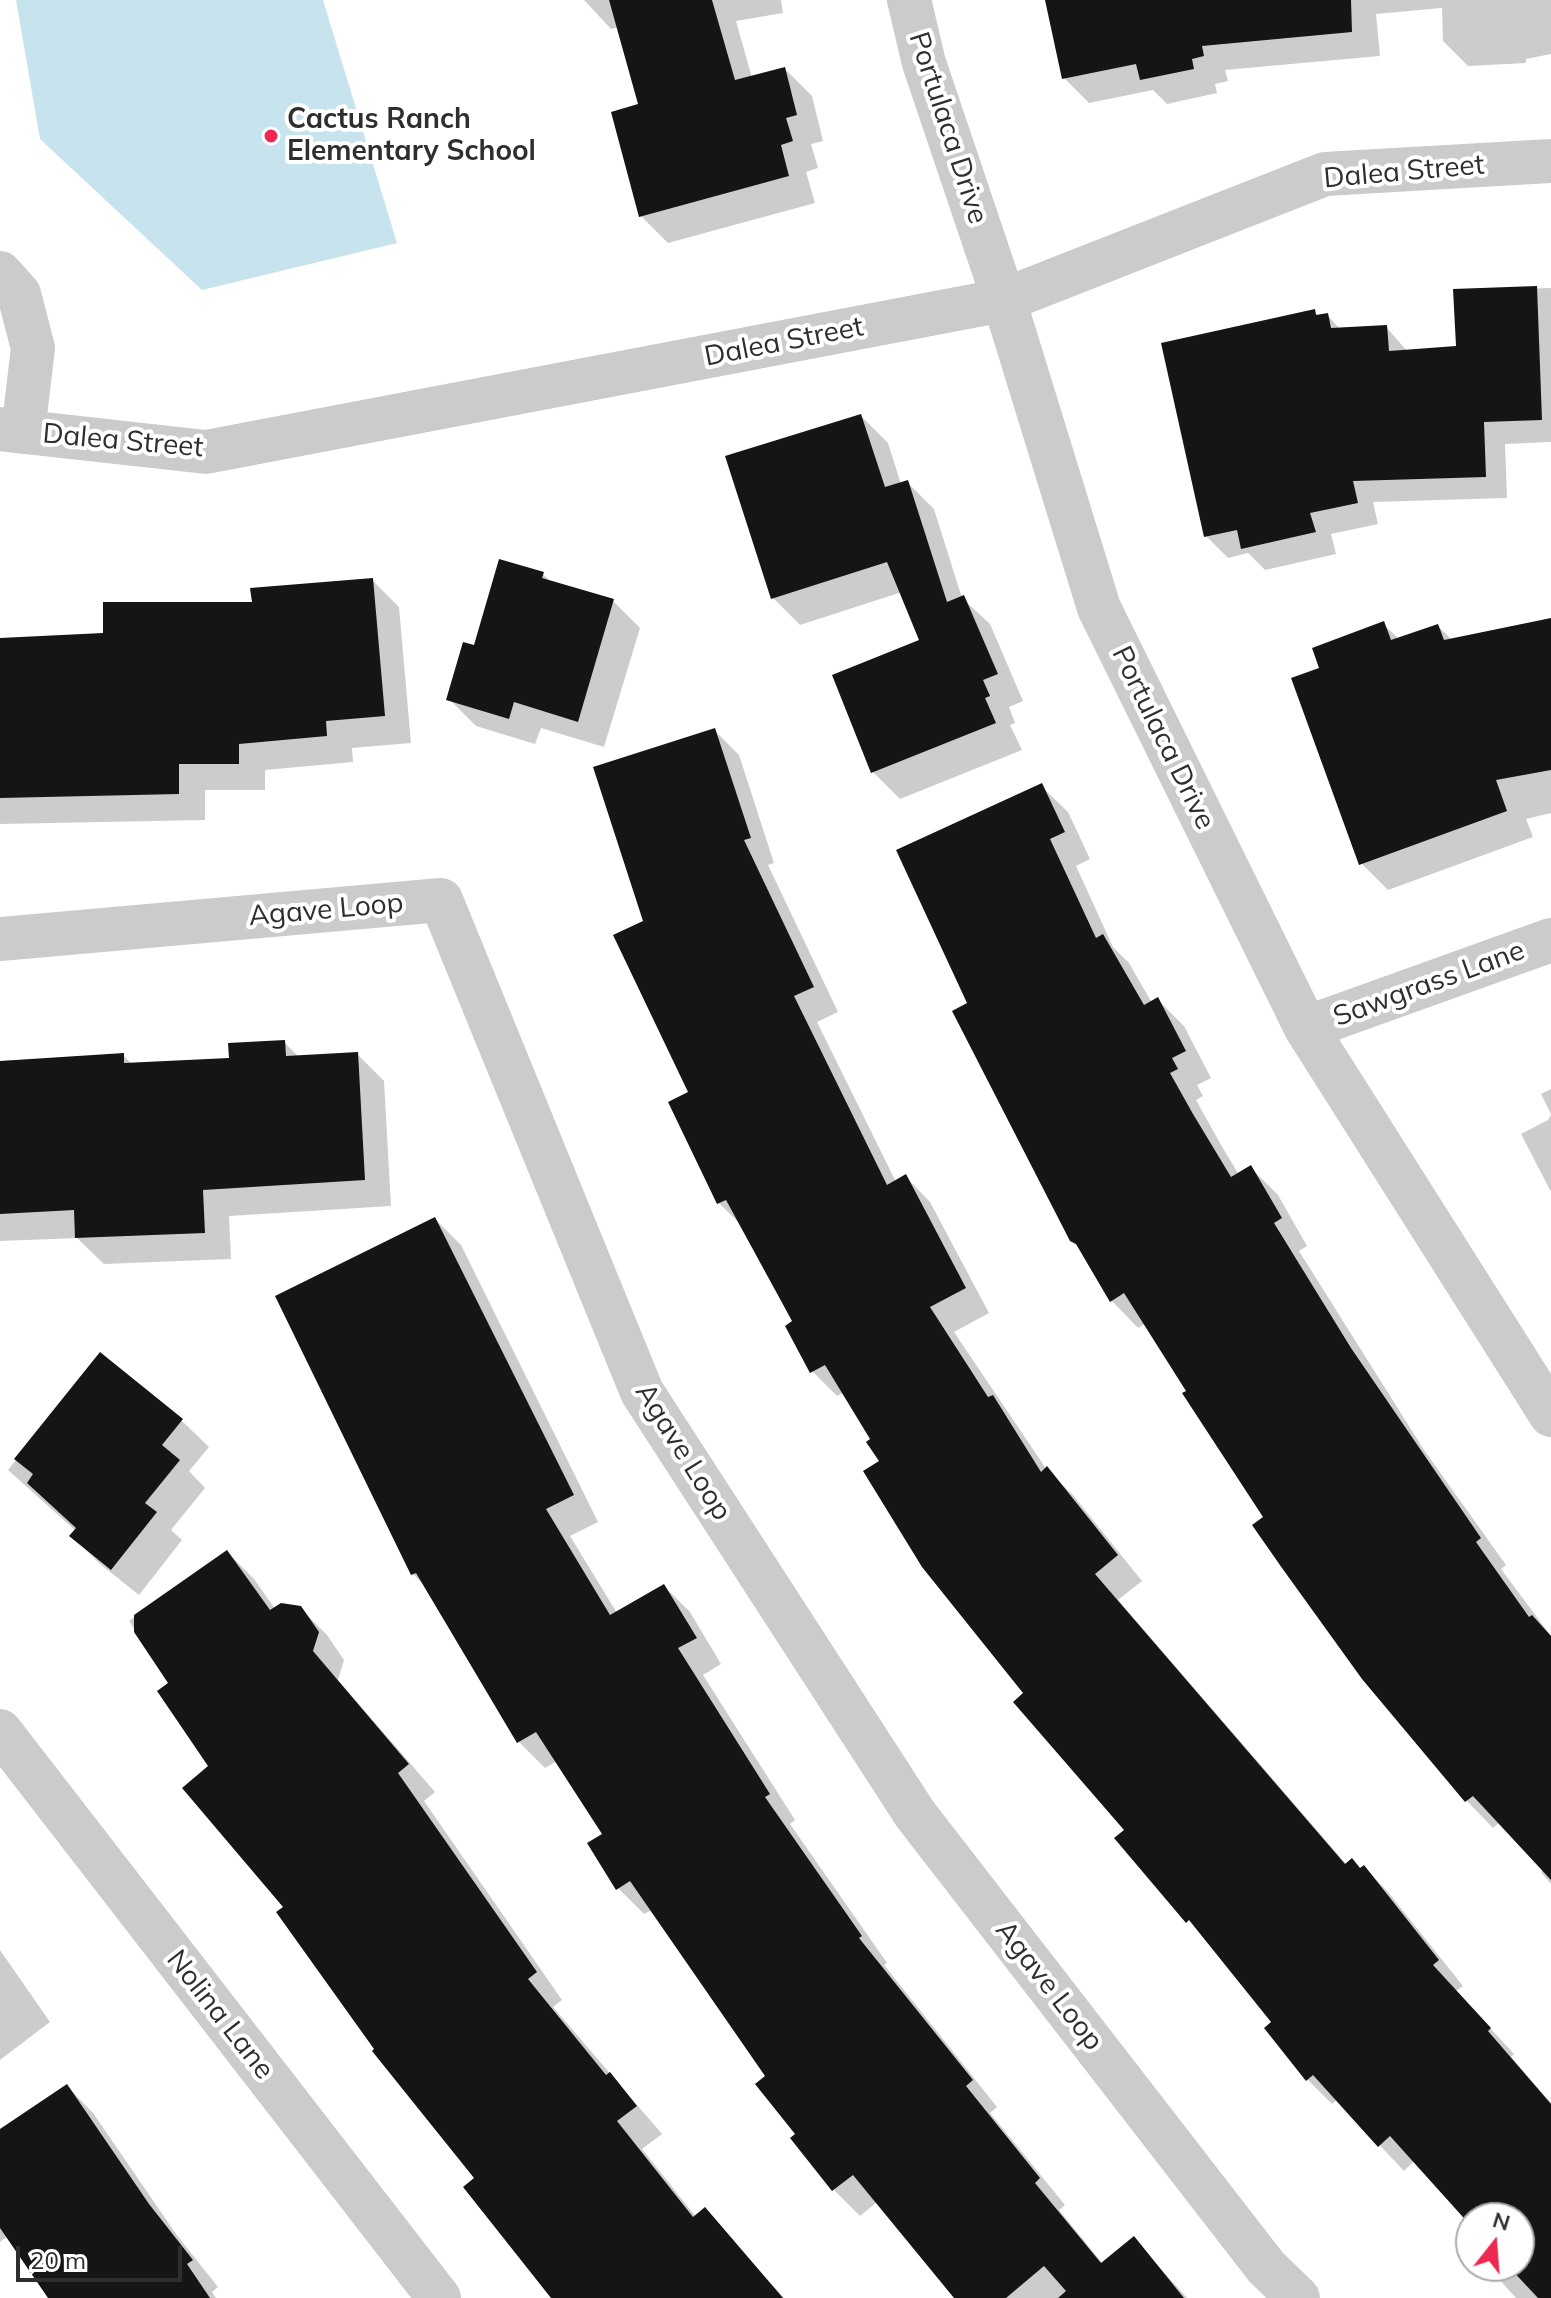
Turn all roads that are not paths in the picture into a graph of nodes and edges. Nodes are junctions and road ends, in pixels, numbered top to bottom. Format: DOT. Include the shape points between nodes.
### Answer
graph roads {
  1 [pos="909,0"];
  2 [pos="1551,161"];
  3 [pos="0,273"];
  4 [pos="1004,300"];
  5 [pos="11,431"];
  6 [pos="0,939"];
  7 [pos="1551,940"];
  8 [pos="1306,1028"];
  9 [pos="1551,1415"];
  10 [pos="0,1731"];
  11 [pos="439,2298"];
  12 [pos="1298,2298"];
  1 -- 4 [label="street, Portulaca Drive" via="924,63"];
  2 -- 4 [label="street, Dalea Street" via="1325,174"];
  3 -- 5 [label="street" via="19,294 33,348"];
  4 -- 5 [label="street, Dalea Street" via="206,452"];
  4 -- 8 [label="street, Portulaca Drive" via="1099,608"];
  6 -- 12 [label="street, Agave Loop" via="441,900 642,1392 915,1814 1266,2267"];
  7 -- 8 [label="street, Sawgrass Lane"];
  8 -- 9 [label="street, Portulaca Drive"];
  10 -- 11 [label="street, Nolina Lane"];
}
